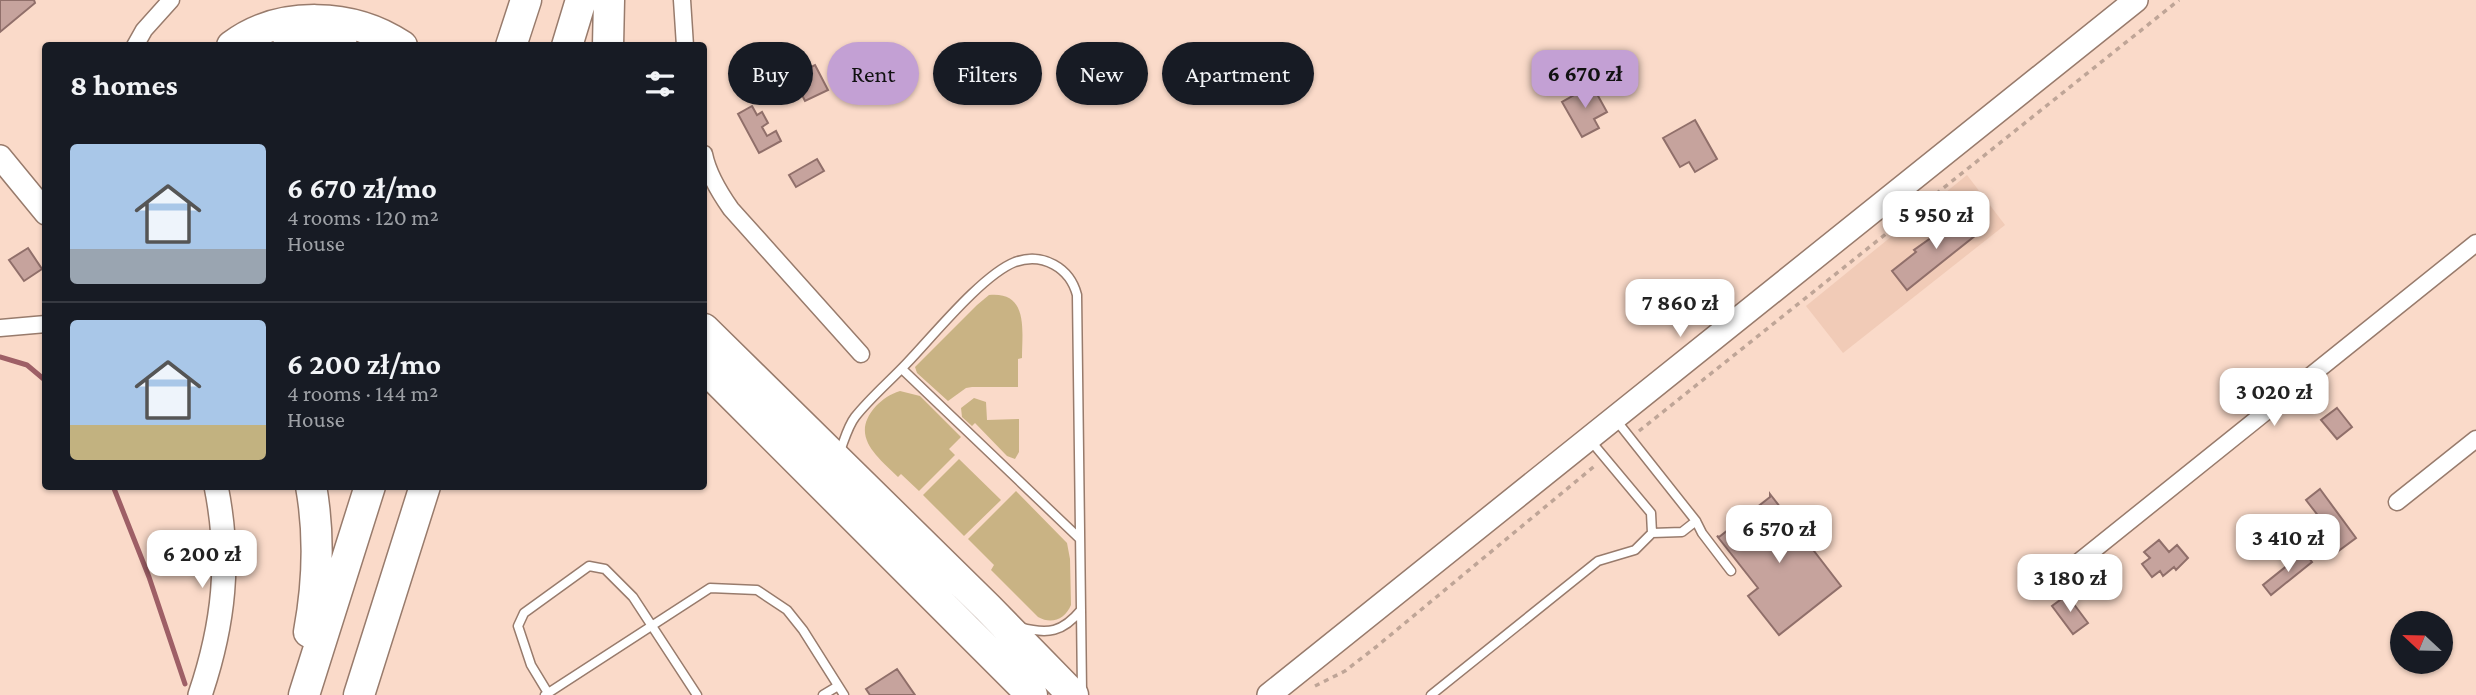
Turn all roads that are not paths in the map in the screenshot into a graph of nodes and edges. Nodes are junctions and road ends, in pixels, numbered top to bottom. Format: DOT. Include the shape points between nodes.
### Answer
graph roads {
  1 [pos="171,0"];
  2 [pos="526,0"];
  3 [pos="581,0"];
  4 [pos="609,0"];
  5 [pos="682,0"];
  6 [pos="2136,0"];
  7 [pos="137,42"];
  8 [pos="239,42"];
  9 [pos="394,42"];
  10 [pos="512,42"];
  11 [pos="568,42"];
  12 [pos="608,42"];
  13 [pos="685,42"];
  14 [pos="0,157"];
  15 [pos="707,167"];
  16 [pos="42,208"];
  17 [pos="2476,243"];
  18 [pos="707,318"];
  19 [pos="42,324"];
  20 [pos="0,328"];
  21 [pos="707,332"];
  22 [pos="861,354"];
  23 [pos="742,366"];
  24 [pos="902,369"];
  25 [pos="707,370"];
  26 [pos="707,389"];
  27 [pos="1616,419"];
  28 [pos="773,436"];
  29 [pos="2476,439"];
  30 [pos="1590,440"];
  31 [pos="836,461"];
  32 [pos="217,490"];
  33 [pos="312,490"];
  34 [pos="369,490"];
  35 [pos="424,490"];
  36 [pos="438,490"];
  37 [pos="2398,502"];
  38 [pos="1696,521"];
  39 [pos="1652,533"];
  40 [pos="1079,538"];
  41 [pos="398,571"];
  42 [pos="1731,571"];
  43 [pos="2050,585"];
  44 [pos="1081,610"];
  45 [pos="998,619"];
  46 [pos="651,626"];
  47 [pos="838,686"];
  48 [pos="1270,692"];
  49 [pos="547,694"];
  50 [pos="200,695"];
  51 [pos="298,695"];
  52 [pos="304,695"];
  53 [pos="359,695"];
  54 [pos="697,695"];
  55 [pos="823,695"];
  56 [pos="844,695"];
  57 [pos="1032,695"];
  58 [pos="1073,695"];
  59 [pos="1082,695"];
  60 [pos="1431,695"];
  1 -- 7 [label="street"];
  2 -- 10 [label="highway"];
  3 -- 11 [label="highway"];
  4 -- 12 [label="highway"];
  5 -- 13 [label="street"];
  6 -- 27 [label="street"];
  8 -- 9 [label="highway" via="273,26 309,20 345,22"];
  14 -- 16 [label="street"];
  15 -- 22 [label="street" via="731,209"];
  17 -- 43 [label="street"];
  18 -- 23 [label="highway"];
  19 -- 20 [label="street"];
  21 -- 23 [label="highway"];
  23 -- 31 [label="highway"];
  24 -- 31 [label="lane" via="853,419"];
  24 -- 40 [label="lane"];
  24 -- 40 [label="lane" via="985,281 1016,262 1032,259 1060,268 1073,281 1077,295"];
  25 -- 28 [label="highway"];
  26 -- 28 [label="highway"];
  27 -- 30 [label="street"];
  27 -- 38 [label="lane"];
  28 -- 57 [label="highway"];
  29 -- 37 [label="street"];
  30 -- 39 [label="lane" via="1651,513"];
  30 -- 48 [label="street"];
  31 -- 45 [label="highway"];
  32 -- 50 [label="street" via="224,590"];
  33 -- 51 [label="highway" via="317,581"];
  34 -- 52 [label="highway"];
  35 -- 41 [label="highway"];
  36 -- 41 [label="highway"];
  38 -- 39 [label="lane" via="1682,532"];
  38 -- 42 [label="lane"];
  39 -- 60 [label="lane" via="1635,550 1598,561"];
  40 -- 44 [label="lane"];
  41 -- 53 [label="highway"];
  44 -- 45 [label="lane" via="1058,630 1036,631"];
  44 -- 59 [label="lane"];
  45 -- 58 [label="highway"];
  46 -- 47 [label="lane" via="710,588 757,590 787,610"];
  46 -- 49 [label="lane"];
  46 -- 49 [label="lane" via="619,582 605,569 589,566 524,613 518,626"];
  46 -- 54 [label="lane"];
  47 -- 55 [label="lane"];
  47 -- 56 [label="lane"];
}
